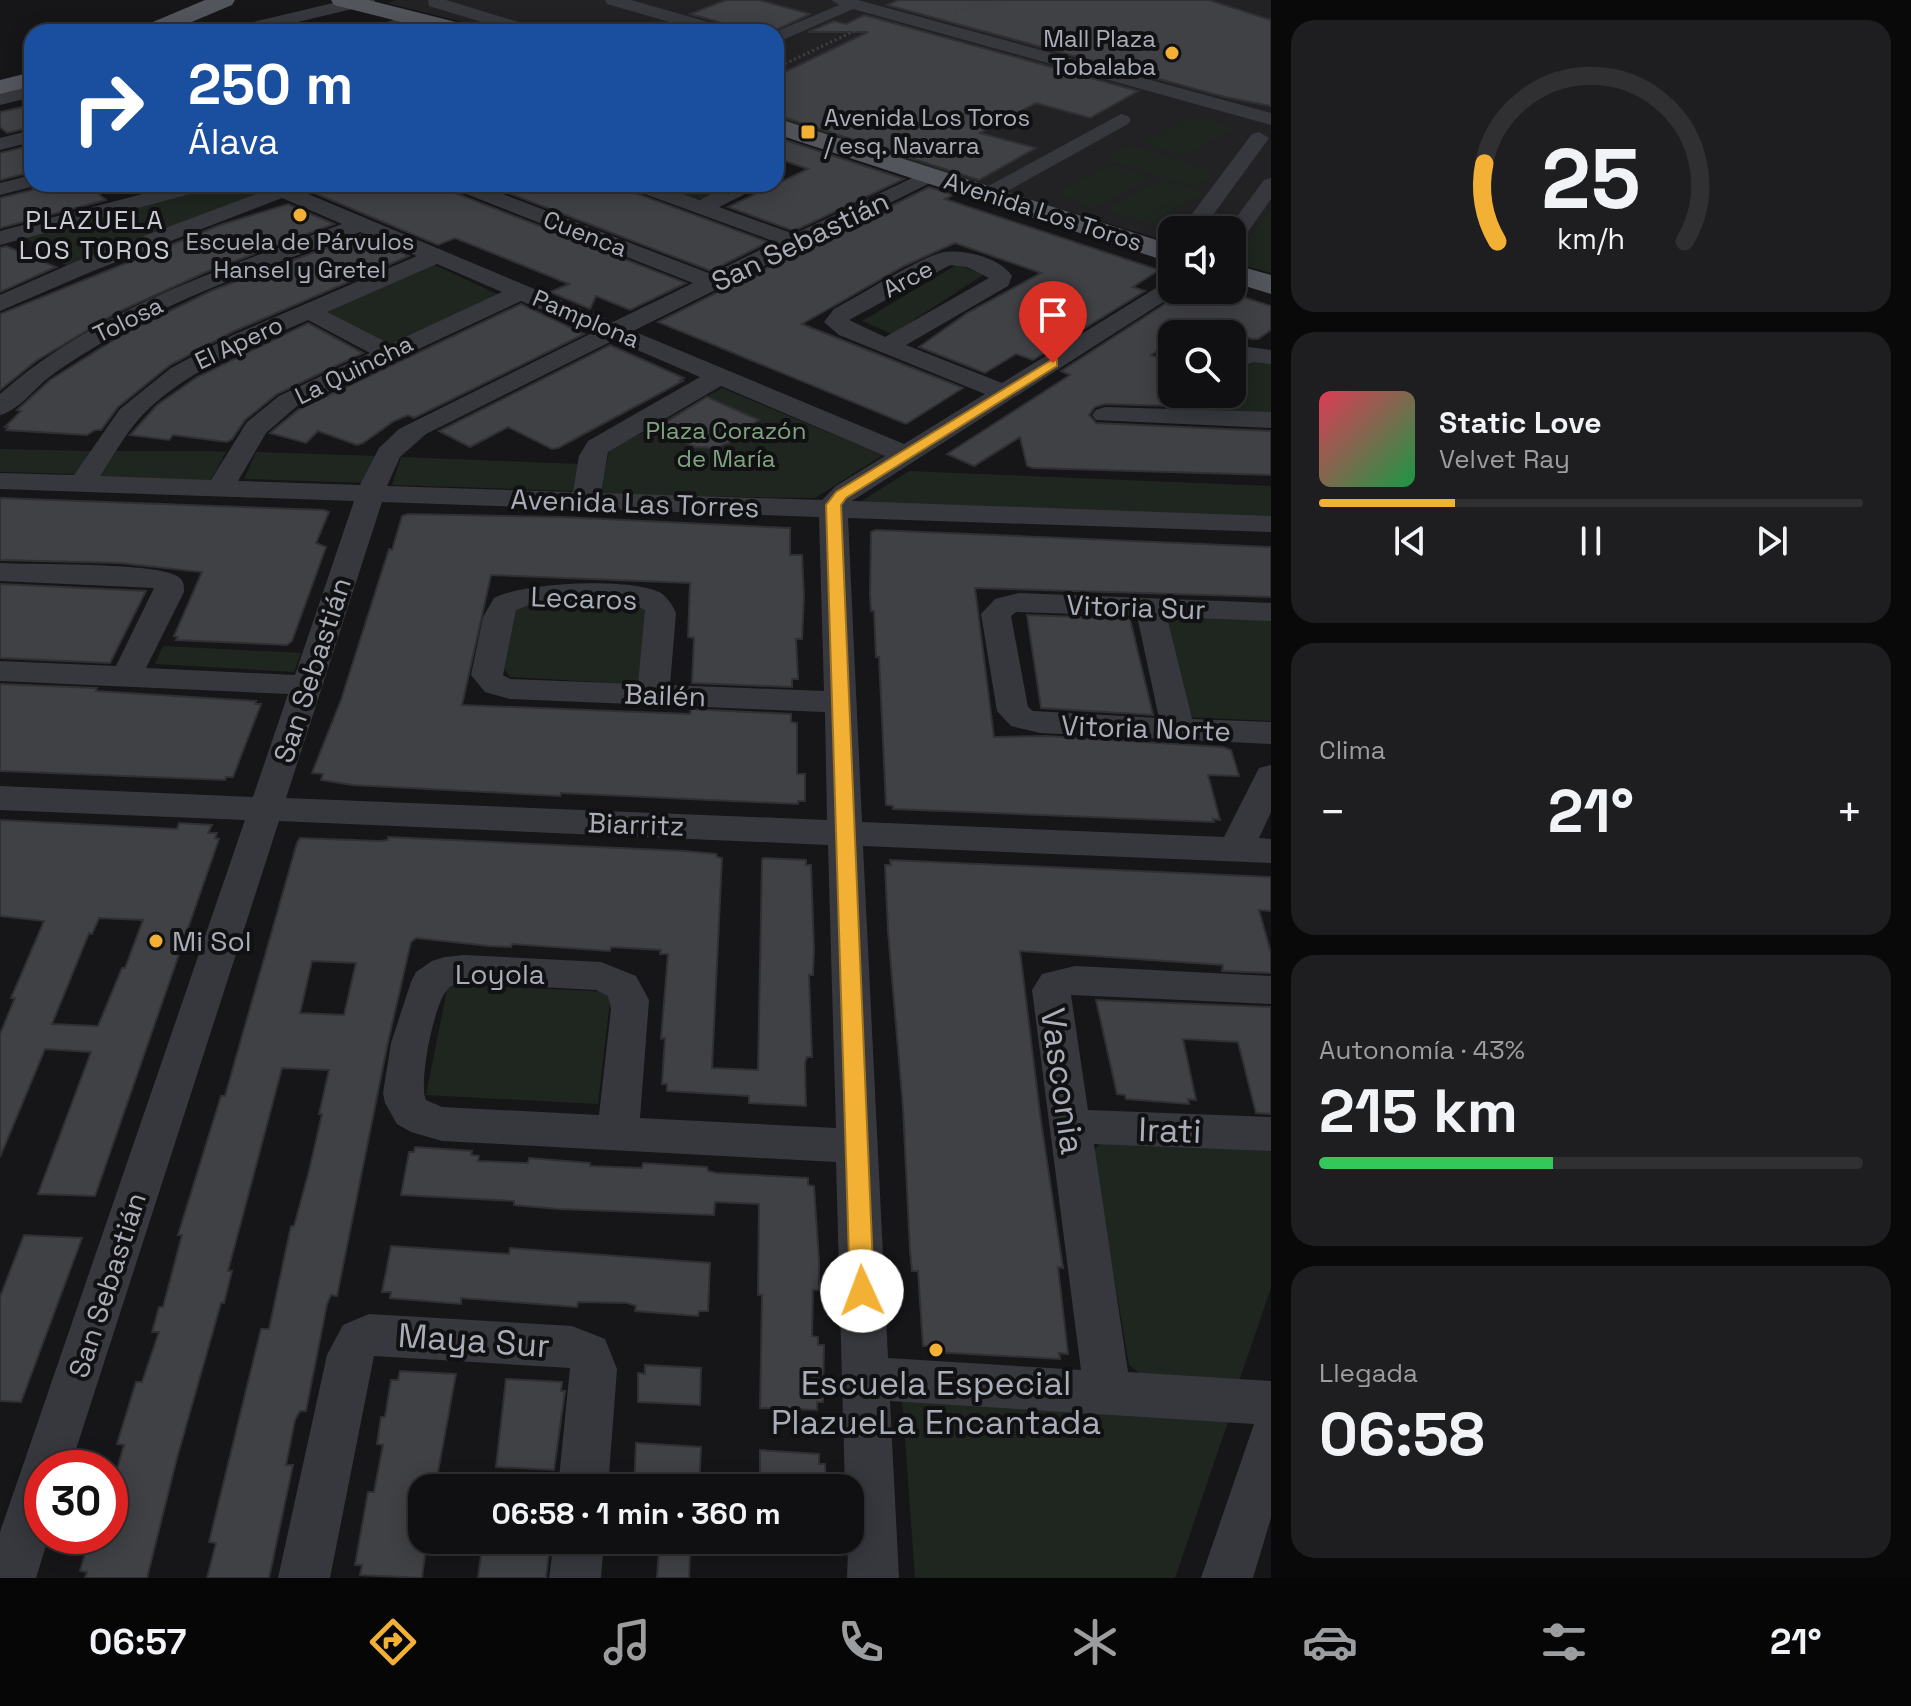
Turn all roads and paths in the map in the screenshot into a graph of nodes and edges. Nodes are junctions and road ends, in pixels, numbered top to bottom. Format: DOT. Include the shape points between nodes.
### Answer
graph roads {
  1 [pos="224,0"];
  2 [pos="244,0"];
  3 [pos="440,0"];
  4 [pos="687,0"];
  5 [pos="811,0"];
  6 [pos="839,0"];
  7 [pos="1004,0"];
  8 [pos="354,1"];
  9 [pos="606,2"];
  10 [pos="870,3"];
  11 [pos="972,7"];
  12 [pos="656,16"];
  13 [pos="418,19"];
  14 [pos="909,20"];
  15 [pos="168,24"];
  16 [pos="192,24"];
  17 [pos="265,24"];
  18 [pos="399,24"];
  19 [pos="437,24"];
  20 [pos="506,24"];
  21 [pos="639,24"];
  22 [pos="676,24"];
  23 [pos="690,24"];
  24 [pos="784,35"];
  25 [pos="784,64"];
  26 [pos="24,71"];
  27 [pos="0,77"];
  28 [pos="24,81"];
  29 [pos="0,87"];
  30 [pos="24,93"];
  31 [pos="0,99"];
  32 [pos="1121,120"];
  33 [pos="1267,126"];
  34 [pos="784,129"];
  35 [pos="24,138"];
  36 [pos="0,144"];
  37 [pos="1239,164"];
  38 [pos="1271,170"];
  39 [pos="929,176"];
  40 [pos="24,183"];
  41 [pos="1271,184"];
  42 [pos="0,189"];
  43 [pos="175,192"];
  44 [pos="268,192"];
  45 [pos="295,192"];
  46 [pos="479,192"];
  47 [pos="657,192"];
  48 [pos="733,192"];
  49 [pos="988,194"];
  50 [pos="700,208"];
  51 [pos="1201,216"];
  52 [pos="1246,219"];
  53 [pos="361,224"];
  54 [pos="0,238"];
  55 [pos="796,242"];
  56 [pos="1158,249"];
  57 [pos="437,256"];
  58 [pos="1246,277"];
  59 [pos="713,283"];
  60 [pos="1271,285"];
  61 [pos="521,292"];
  62 [pos="1158,297"];
  63 [pos="0,304"];
  64 [pos="308,311"];
  65 [pos="615,332"];
  66 [pos="887,346"];
  67 [pos="388,353"];
  68 [pos="1246,356"];
  69 [pos="1271,357"];
  70 [pos="720,376"];
  71 [pos="1005,393"];
  72 [pos="0,407"];
  73 [pos="1174,408"];
  74 [pos="1105,415"];
  75 [pos="1171,416"];
  76 [pos="1271,420"];
  77 [pos="906,455"];
  78 [pos="0,481"];
  79 [pos="82,483"];
  80 [pos="220,488"];
  81 [pos="371,494"];
  82 [pos="586,501"];
  83 [pos="832,509"];
  84 [pos="1271,524"];
  85 [pos="0,572"];
  86 [pos="1150,608"];
  87 [pos="1271,612"];
  88 [pos="0,671"];
  89 [pos="126,677"];
  90 [pos="492,683"];
  91 [pos="307,685"];
  92 [pos="653,695"];
  93 [pos="840,702"];
  94 [pos="1022,719"];
  95 [pos="1178,729"];
  96 [pos="1271,733"];
  97 [pos="1271,776"];
  98 [pos="0,798"];
  99 [pos="266,808"];
  100 [pos="845,832"];
  101 [pos="1236,849"];
  102 [pos="1271,851"];
  103 [pos="1271,990"];
  104 [pos="1069,1126"];
  105 [pos="618,1133"];
  106 [pos="1271,1134"];
  107 [pos="857,1146"];
  108 [pos="865,1378"];
  109 [pos="1108,1393"];
  110 [pos="1271,1403"];
  111 [pos="1271,1439"];
  112 [pos="52,1450"];
  113 [pos="584,1474"];
  114 [pos="24,1536"];
  115 [pos="578,1554"];
  116 [pos="10,1578"];
  117 [pos="304,1578"];
  118 [pos="575,1578"];
  119 [pos="873,1578"];
  120 [pos="1227,1578"];
  1 -- 15 [label="main road"];
  2 -- 16 [label="main road"];
  3 -- 20 [label="street" via="435,2"];
  4 -- 12 [label="street"];
  5 -- 24 [label="street" via="844,9"];
  6 -- 10 [label="street"];
  7 -- 11 [label="path"];
  8 -- 13 [label="main road"];
  8 -- 17 [label="street"];
  9 -- 12 [label="street"];
  10 -- 14 [label="street"];
  12 -- 21 [label="street"];
  12 -- 22 [label="street"];
  12 -- 23 [label="street"];
  13 -- 18 [label="street"];
  13 -- 19 [label="main road"];
  14 -- 25 [label="path" via="877,21"];
  14 -- 33 [label="street" via="1210,104"];
  26 -- 27 [label="main road"];
  28 -- 29 [label="main road"];
  30 -- 31 [label="street"];
  32 -- 49 [label="street"];
  33 -- 37 [label="street"];
  34 -- 39 [label="main road, Avenida Los Toros"];
  35 -- 36 [label="street"];
  37 -- 38 [label="street"];
  37 -- 51 [label="street"];
  39 -- 49 [label="main road, Avenida Los Toros"];
  39 -- 55 [label="street, San Sebastián"];
  40 -- 42 [label="street"];
  41 -- 52 [label="street"];
  43 -- 54 [label="street"];
  44 -- 63 [label="street"];
  45 -- 53 [label="street, Pamplona"];
  46 -- 59 [label="street, Cuenca"];
  47 -- 50 [label="street"];
  48 -- 50 [label="street"];
  49 -- 56 [label="main road, Avenida Los Toros"];
  50 -- 55 [label="street"];
  53 -- 57 [label="street, Pamplona"];
  53 -- 72 [label="street, Tolosa" via="112,326 52,363"];
  55 -- 59 [label="street, San Sebastián"];
  57 -- 61 [label="street, Pamplona"];
  57 -- 64 [label="street, El Apero"];
  58 -- 60 [label="main road"];
  59 -- 65 [label="street, San Sebastián"];
  61 -- 65 [label="street, Pamplona"];
  61 -- 67 [label="street, La Quincha"];
  62 -- 71 [label="street"];
  64 -- 67 [label="street"];
  64 -- 79 [label="street, El Apero" via="220,350 161,385 117,429"];
  65 -- 70 [label="street, Pamplona"];
  65 -- 81 [label="street, San Sebastián" via="403,437 382,461"];
  66 -- 66 [label="street, Arce" via="1000,281 1001,276 963,259 945,259 836,319 841,328"];
  66 -- 71 [label="street, Arce"];
  67 -- 80 [label="street, La Quincha" via="277,409 248,438"];
  68 -- 69 [label="street"];
  70 -- 77 [label="street, Pamplona"];
  70 -- 82 [label="street" via="601,443 592,456"];
  71 -- 77 [label="street"];
  73 -- 75 [label="street"];
  74 -- 75 [label="street"];
  75 -- 76 [label="street"];
  77 -- 83 [label="street" via="841,495"];
  78 -- 79 [label="street, Avenida Las Torres"];
  79 -- 80 [label="street, Avenida Las Torres"];
  80 -- 81 [label="street, Avenida Las Torres"];
  81 -- 82 [label="street, Avenida Las Torres"];
  81 -- 91 [label="street, San Sebastián"];
  82 -- 83 [label="street, Avenida Las Torres"];
  83 -- 84 [label="street, Avenida Las Torres"];
  83 -- 93 [label="street"];
  85 -- 89 [label="street" via="154,578 169,583"];
  86 -- 87 [label="street, Vitoria Sur"];
  86 -- 94 [label="street, Vitoria Sur" via="1019,602 1001,607 996,618 1012,706"];
  86 -- 95 [label="street"];
  88 -- 89 [label="street"];
  89 -- 91 [label="street"];
  90 -- 92 [label="street, Bailén" via="510,689"];
  90 -- 92 [label="street, Lecaros" via="487,675 500,610 510,599 532,594 635,596 653,601 661,613"];
  91 -- 99 [label="street, San Sebastián"];
  92 -- 93 [label="street, Bailén"];
  93 -- 100 [label="street"];
  94 -- 95 [label="street, Vitoria Norte"];
  95 -- 96 [label="street, Vitoria Norte"];
  97 -- 101 [label="street"];
  98 -- 99 [label="street, Biarritz"];
  99 -- 100 [label="street, Biarritz"];
  99 -- 112 [label="street, San Sebastián"];
  100 -- 101 [label="street, Biarritz"];
  100 -- 107 [label="street"];
  101 -- 102 [label="street, Biarritz"];
  103 -- 104 [label="street, Vasconia" via="1075,980 1056,984 1051,998"];
  104 -- 106 [label="street, Irati"];
  104 -- 109 [label="street, Vasconia"];
  105 -- 105 [label="street, Loyola" via="442,1124 412,1112 402,1086 430,982 445,971 464,969 601,976 622,986 630,1009"];
  105 -- 107 [label="street, Loyola"];
  107 -- 108 [label="street"];
  108 -- 109 [label="street"];
  108 -- 119 [label="street"];
  109 -- 110 [label="street"];
  111 -- 120 [label="street"];
  113 -- 117 [label="street, Maya Sur" via="594,1369 589,1354 572,1347 379,1334 359,1340 350,1355"];
  114 -- 116 [label="street"];
  115 -- 118 [label="street"];
}
